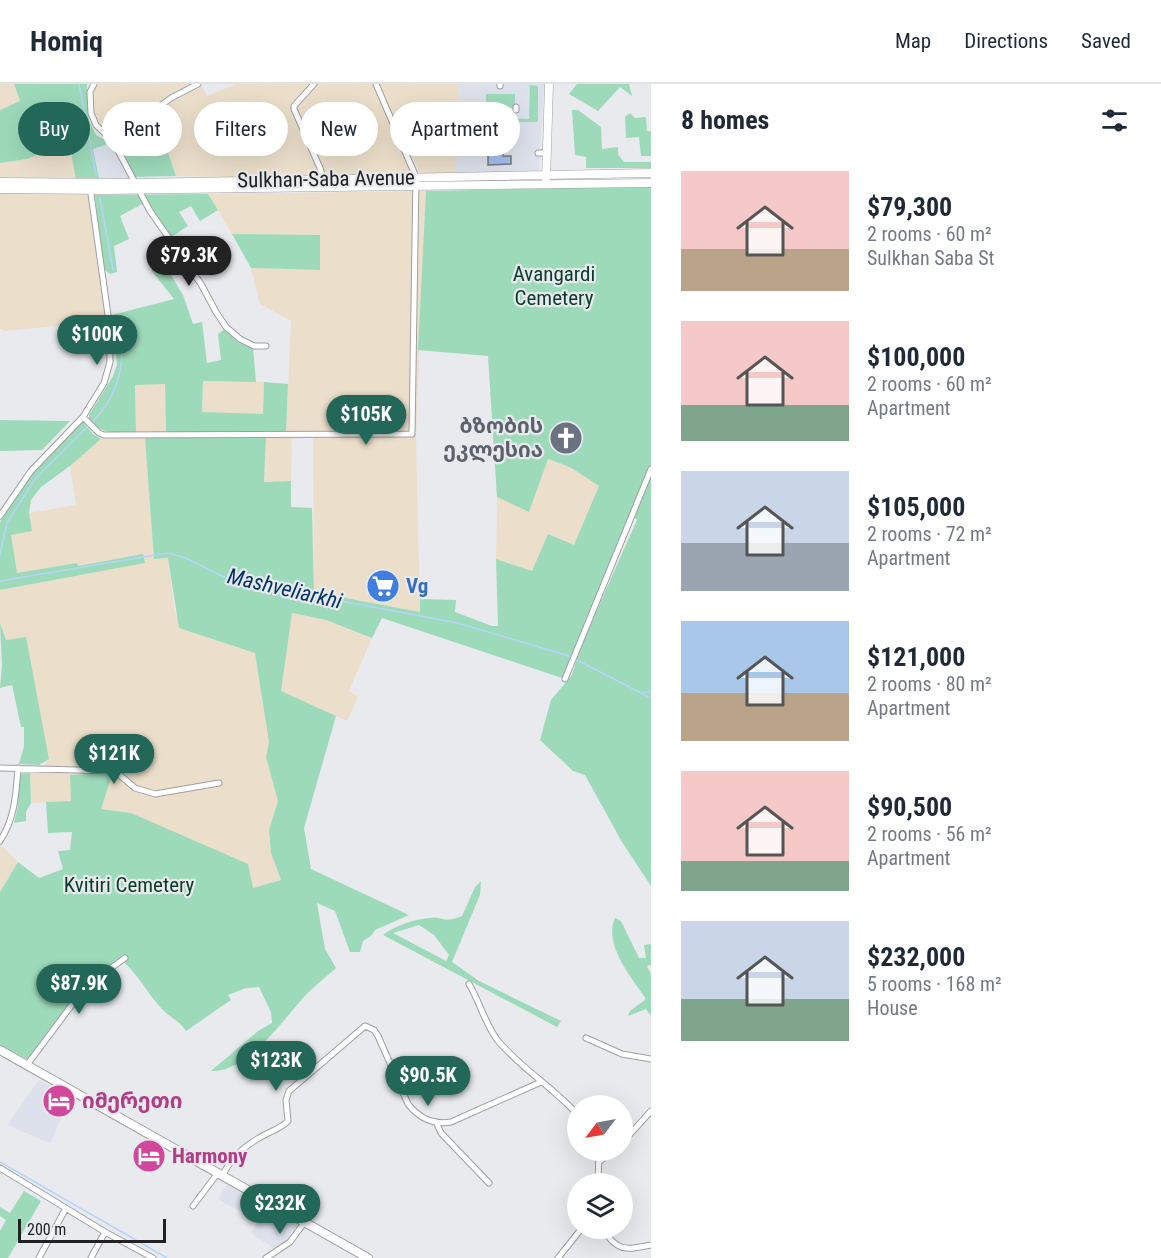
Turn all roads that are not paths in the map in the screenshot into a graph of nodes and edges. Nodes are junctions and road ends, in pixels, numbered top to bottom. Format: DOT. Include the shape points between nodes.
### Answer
graph roads {
  1 [pos="94,84"];
  2 [pos="198,84"];
  3 [pos="314,84"];
  4 [pos="376,84"];
  5 [pos="549,84"];
  6 [pos="166,102"];
  7 [pos="102,132"];
  8 [pos="538,153"];
  9 [pos="547,153"];
  10 [pos="121,156"];
  11 [pos="651,174"];
  12 [pos="546,181"];
  13 [pos="0,182"];
  14 [pos="416,182"];
  15 [pos="324,183"];
  16 [pos="651,183"];
  17 [pos="90,186"];
  18 [pos="137,186"];
  19 [pos="0,189"];
  20 [pos="266,346"];
  21 [pos="83,417"];
  22 [pos="651,469"];
  23 [pos="0,516"];
  24 [pos="565,679"];
  25 [pos="0,768"];
  26 [pos="18,768"];
  27 [pos="219,783"];
  28 [pos="0,841"];
  29 [pos="125,958"];
  30 [pos="470,984"];
  31 [pos="585,1038"];
  32 [pos="0,1050"];
  33 [pos="651,1059"];
  34 [pos="27,1065"];
  35 [pos="541,1082"];
  36 [pos="567,1104"];
  37 [pos="651,1111"];
  38 [pos="436,1122"];
  39 [pos="633,1131"];
  40 [pos="600,1161"];
  41 [pos="0,1168"];
  42 [pos="599,1173"];
  43 [pos="219,1175"];
  44 [pos="489,1183"];
  45 [pos="193,1206"];
  46 [pos="66,1208"];
  47 [pos="304,1222"];
  48 [pos="105,1232"];
  49 [pos="573,1239"];
  50 [pos="611,1239"];
  51 [pos="651,1245"];
  52 [pos="143,1256"];
  53 [pos="39,1258"];
  54 [pos="91,1258"];
  55 [pos="153,1258"];
  56 [pos="266,1258"];
  57 [pos="368,1258"];
  58 [pos="558,1258"];
  1 -- 7 [label="street" via="90,92 91,113"];
  2 -- 6 [label="street"];
  3 -- 15 [label="street" via="294,110"];
  4 -- 14 [label="street"];
  5 -- 9 [label="main road"];
  8 -- 9 [label="street"];
  9 -- 12 [label="main road"];
  10 -- 18 [label="street"];
  11 -- 12 [label="main road, Sulkhan-Saba Avenue"];
  12 -- 14 [label="main road, Sulkhan-Saba Avenue"];
  12 -- 16 [label="main road, Sulkhan-Saba Avenue"];
  13 -- 17 [label="main road, Sulkhan-Saba Avenue"];
  14 -- 15 [label="main road, Sulkhan-Saba Avenue"];
  14 -- 21 [label="street" via="411,434 104,435"];
  15 -- 18 [label="main road, Sulkhan-Saba Avenue"];
  17 -- 18 [label="main road, Sulkhan-Saba Avenue"];
  17 -- 19 [label="main road, Sulkhan-Saba Avenue"];
  17 -- 21 [label="street" via="109,322 110,362 104,383"];
  18 -- 20 [label="street" via="226,327 254,346"];
  21 -- 23 [label="street" via="30,471"];
  22 -- 24 [label="street"];
  25 -- 26 [label="street"];
  26 -- 27 [label="street" via="115,771 148,794"];
  26 -- 28 [label="street" via="15,805"];
  29 -- 34 [label="street" via="86,986"];
  30 -- 35 [label="street" via="498,1041"];
  31 -- 33 [label="street" via="622,1054"];
  32 -- 34 [label="main road"];
  34 -- 43 [label="main road"];
  35 -- 36 [label="street"];
  35 -- 38 [label="street" via="451,1122"];
  37 -- 39 [label="street"];
  38 -- 43 [label="street" via="415,1113 408,1104 378,1036 365,1026 289,1091 288,1120 281,1128 240,1151"];
  38 -- 44 [label="street" via="441,1133"];
  40 -- 42 [label="street"];
  41 -- 46 [label="street"];
  43 -- 45 [label="street"];
  43 -- 47 [label="main road"];
  46 -- 48 [label="street"];
  46 -- 53 [label="street"];
  47 -- 56 [label="street" via="291,1242"];
  47 -- 57 [label="main road"];
  48 -- 52 [label="street"];
  48 -- 54 [label="street"];
  49 -- 58 [label="street"];
  50 -- 51 [label="street" via="622,1249"];
  52 -- 55 [label="street"];
}
